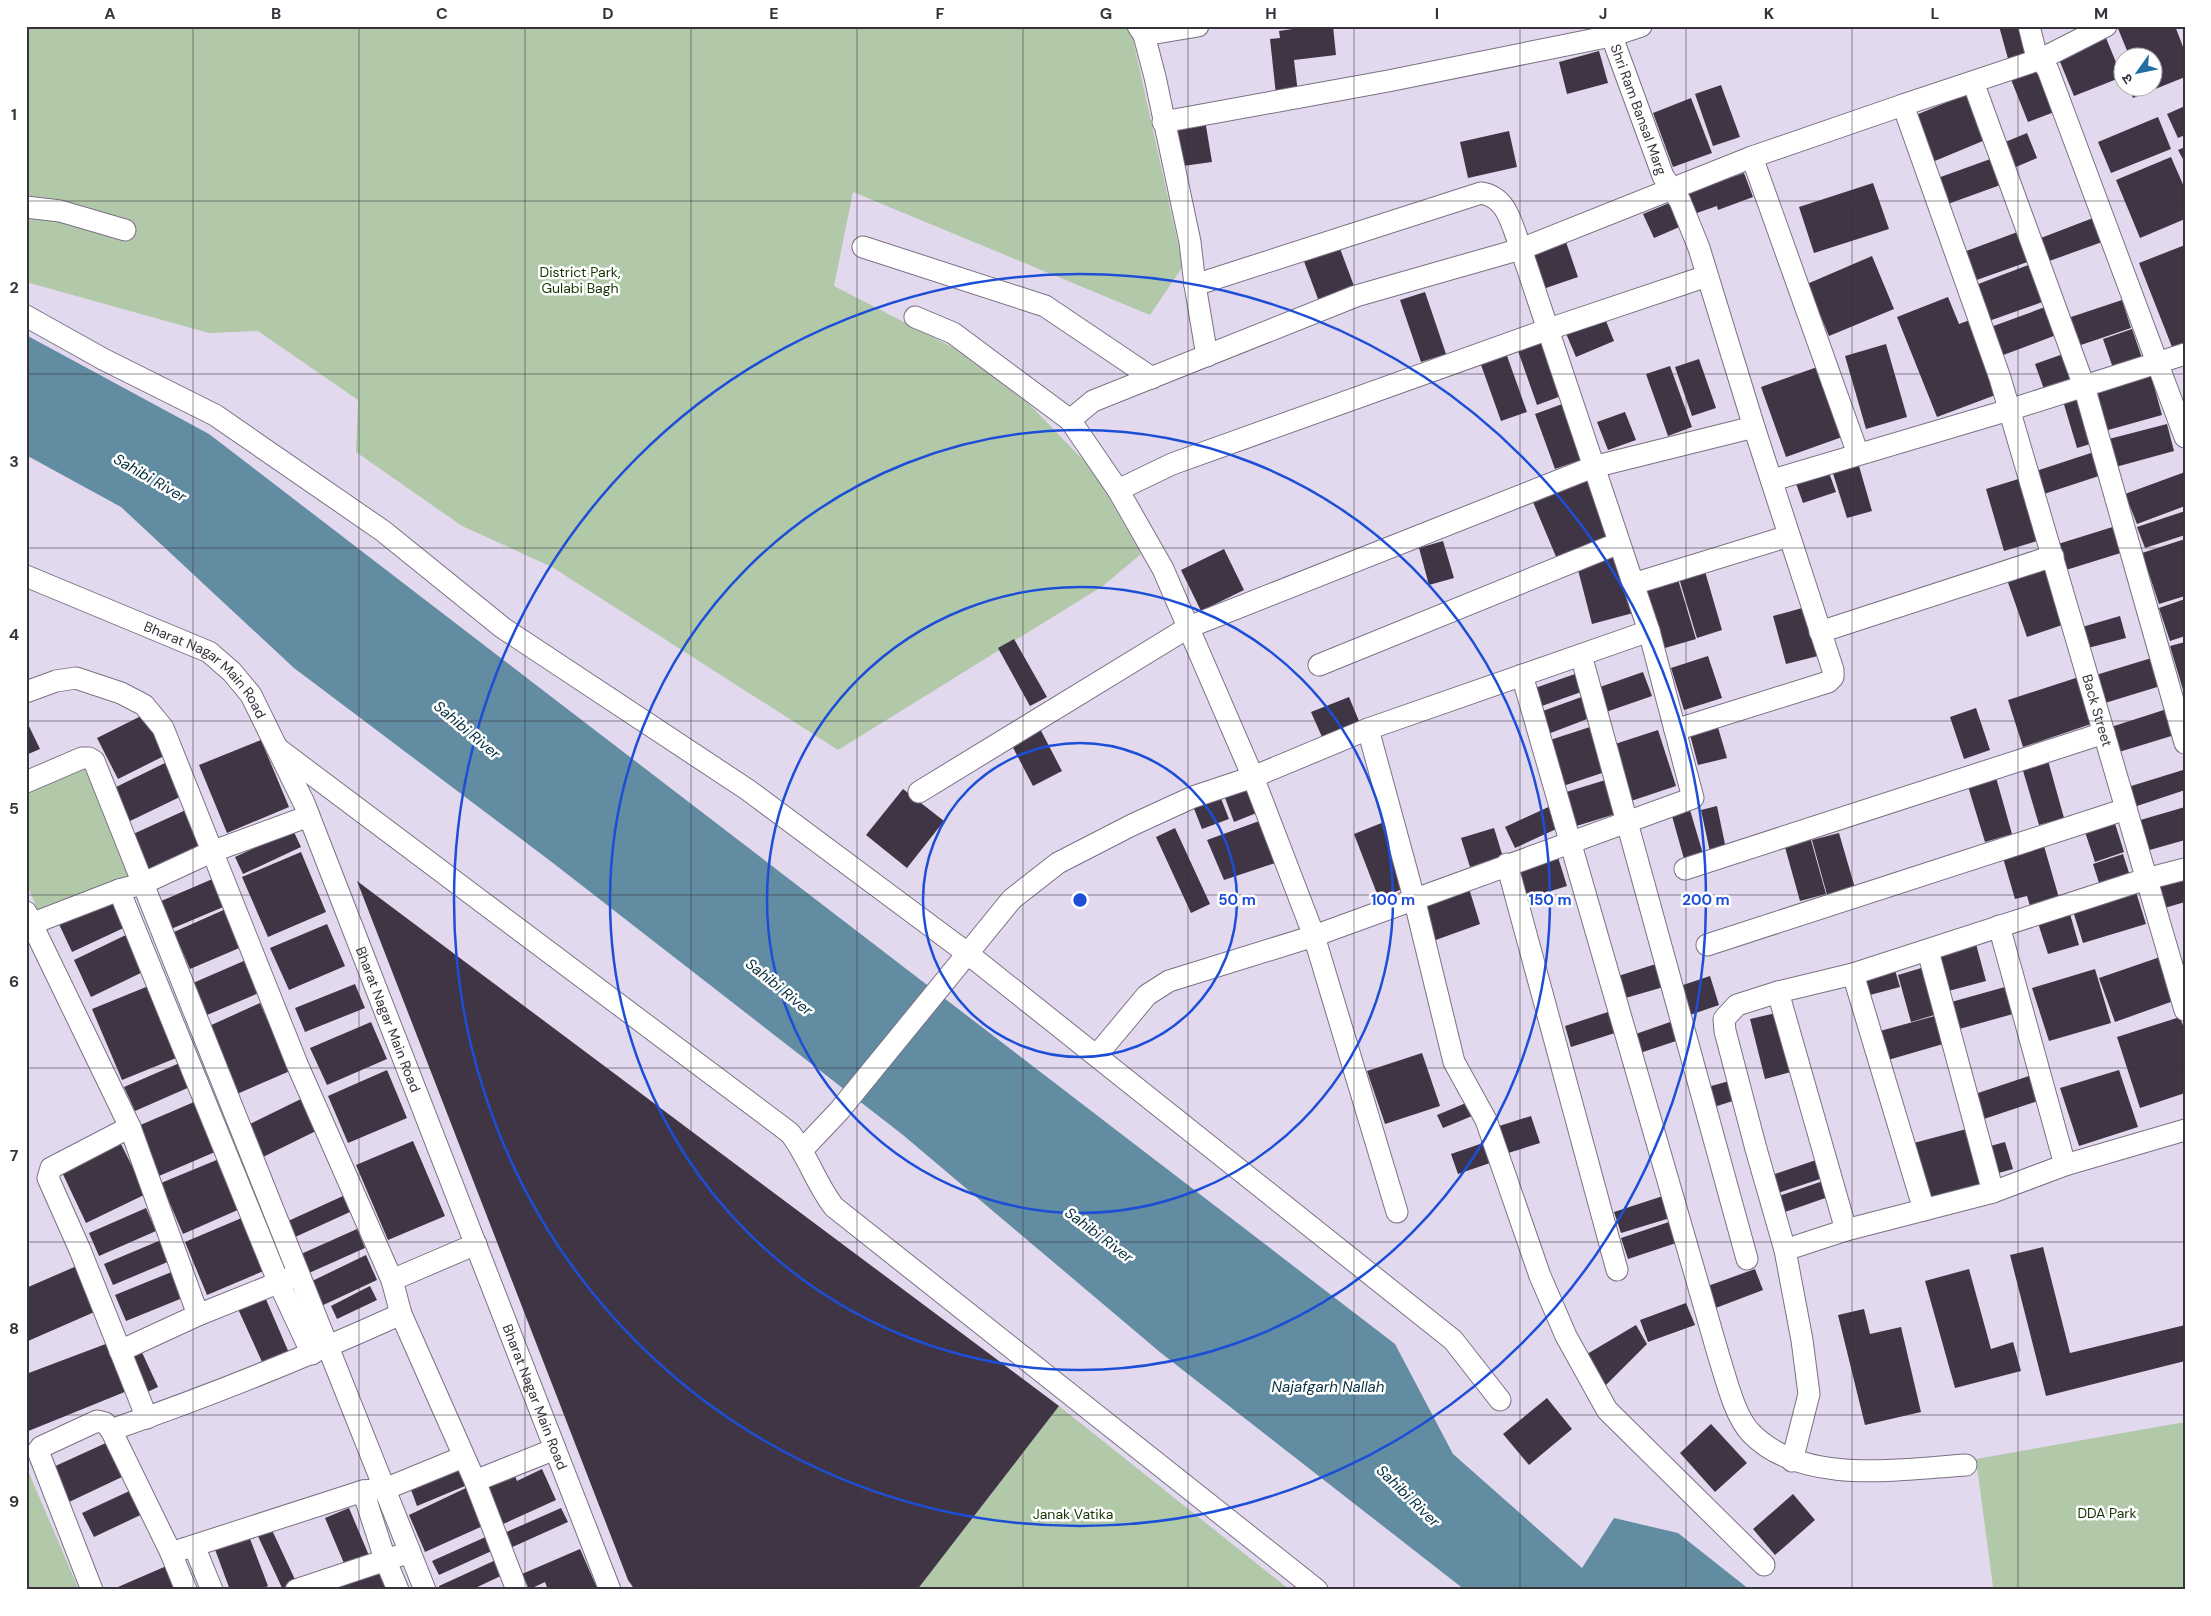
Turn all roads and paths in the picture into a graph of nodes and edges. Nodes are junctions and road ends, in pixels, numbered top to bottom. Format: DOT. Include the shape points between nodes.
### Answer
graph roads {
  1 [pos="1198,26"];
  2 [pos="1641,26"];
  3 [pos="2029,26"];
  4 [pos="2106,26"];
  5 [pos="1141,31"];
  6 [pos="1609,31"];
  7 [pos="2041,59"];
  8 [pos="1973,82"];
  9 [pos="1903,106"];
  10 [pos="1163,122"];
  11 [pos="1752,157"];
  12 [pos="1673,190"];
  13 [pos="26,207"];
  14 [pos="125,230"];
  15 [pos="863,248"];
  16 [pos="1521,249"];
  17 [pos="1707,276"];
  18 [pos="1194,285"];
  19 [pos="26,316"];
  20 [pos="915,317"];
  21 [pos="1548,331"];
  22 [pos="2185,354"];
  23 [pos="1207,356"];
  24 [pos="2159,362"];
  25 [pos="1152,378"];
  26 [pos="2084,386"];
  27 [pos="2009,410"];
  28 [pos="1070,420"];
  29 [pos="1754,427"];
  30 [pos="2185,437"];
  31 [pos="1858,454"];
  32 [pos="1593,467"];
  33 [pos="1773,480"];
  34 [pos="1118,490"];
  35 [pos="1789,536"];
  36 [pos="1619,543"];
  37 [pos="2053,556"];
  38 [pos="26,576"];
  39 [pos="1633,584"];
  40 [pos="1189,627"];
  41 [pos="1649,631"];
  42 [pos="1820,632"];
  43 [pos="1581,655"];
  44 [pos="1319,665"];
  45 [pos="1522,675"];
  46 [pos="26,692"];
  47 [pos="1368,729"];
  48 [pos="1675,730"];
  49 [pos="2104,733"];
  50 [pos="2185,743"];
  51 [pos="277,748"];
  52 [pos="1253,777"];
  53 [pos="26,782"];
  54 [pos="919,792"];
  55 [pos="2126,809"];
  56 [pos="309,816"];
  57 [pos="1628,821"];
  58 [pos="1570,842"];
  59 [pos="211,852"];
  60 [pos="1507,864"];
  61 [pos="1685,869"];
  62 [pos="2185,869"];
  63 [pos="2146,879"];
  64 [pos="142,884"];
  65 [pos="119,890"];
  66 [pos="1414,898"];
  67 [pos="28,918"];
  68 [pos="1999,926"];
  69 [pos="1314,936"];
  70 [pos="1707,945"];
  71 [pos="1928,951"];
  72 [pos="967,953"];
  73 [pos="1853,974"];
  74 [pos="1778,992"];
  75 [pos="2185,1010"];
  76 [pos="1097,1055"];
  77 [pos="130,1127"];
  78 [pos="2185,1130"];
  79 [pos="803,1149"];
  80 [pos="2065,1165"];
  81 [pos="1993,1192"];
  82 [pos="1924,1210"];
  83 [pos="1397,1212"];
  84 [pos="1846,1230"];
  85 [pos="476,1244"];
  86 [pos="1785,1250"];
  87 [pos="1746,1259"];
  88 [pos="1617,1270"];
  89 [pos="299,1275"];
  90 [pos="392,1280"];
  91 [pos="278,1281"];
  92 [pos="401,1314"];
  93 [pos="198,1315"];
  94 [pos="120,1351"];
  95 [pos="320,1351"];
  96 [pos="1500,1400"];
  97 [pos="147,1418"];
  98 [pos="111,1430"];
  99 [pos="555,1449"];
  100 [pos="463,1457"];
  101 [pos="1792,1461"];
  102 [pos="1966,1465"];
  103 [pos="475,1481"];
  104 [pos="385,1489"];
  105 [pos="363,1491"];
  106 [pos="194,1546"];
  107 [pos="410,1552"];
  108 [pos="171,1553"];
  109 [pos="385,1559"];
  110 [pos="1764,1566"];
  111 [pos="305,1588"];
  112 [pos="92,1590"];
  113 [pos="186,1590"];
  114 [pos="212,1590"];
  115 [pos="398,1590"];
  116 [pos="425,1590"];
  117 [pos="518,1590"];
  118 [pos="610,1590"];
  119 [pos="1317,1590"];
  1 -- 5 [label="street"];
  2 -- 6 [label="street"];
  3 -- 7 [label="street" via="2035,50"];
  4 -- 7 [label="street"];
  5 -- 10 [label="street" via="1155,77"];
  6 -- 10 [label="street" via="1388,81"];
  6 -- 12 [label="street, Shri Ram Bansal Marg" via="1662,176"];
  7 -- 8 [label="street"];
  7 -- 24 [label="street" via="2048,70"];
  8 -- 9 [label="street"];
  8 -- 26 [label="street"];
  9 -- 11 [label="street"];
  9 -- 27 [label="street, Back Street"];
  10 -- 18 [label="street" via="1190,242"];
  11 -- 12 [label="street"];
  11 -- 31 [label="street"];
  12 -- 16 [label="street"];
  12 -- 17 [label="street, Shri Ram Bansal Marg" via="1699,248"];
  13 -- 14 [label="street" via="60,211"];
  15 -- 25 [label="street" via="1045,306"];
  16 -- 18 [label="street" via="1502,202 1481,193"];
  16 -- 21 [label="street"];
  16 -- 23 [label="street" via="1356,296"];
  17 -- 21 [label="street"];
  17 -- 29 [label="street, Shri Ram Bansal Marg"];
  18 -- 23 [label="street"];
  19 -- 72 [label="street" via="103,360 215,415 383,531 503,628 748,790"];
  20 -- 28 [label="street" via="954,333"];
  21 -- 32 [label="street"];
  21 -- 34 [label="street" via="1172,464"];
  22 -- 24 [label="street"];
  23 -- 25 [label="street"];
  24 -- 26 [label="street"];
  24 -- 30 [label="street"];
  25 -- 28 [label="street" via="1093,401"];
  26 -- 27 [label="street"];
  26 -- 50 [label="street"];
  27 -- 31 [label="street"];
  27 -- 37 [label="street, Back Street"];
  28 -- 34 [label="street"];
  29 -- 32 [label="street"];
  29 -- 33 [label="street, Shri Ram Bansal Marg"];
  31 -- 33 [label="street"];
  32 -- 36 [label="street"];
  32 -- 40 [label="street"];
  33 -- 35 [label="street, Shri Ram Bansal Marg"];
  34 -- 40 [label="street" via="1163,570"];
  35 -- 39 [label="street"];
  35 -- 42 [label="street, Shri Ram Bansal Marg"];
  36 -- 39 [label="street"];
  36 -- 44 [label="street"];
  37 -- 42 [label="street"];
  37 -- 49 [label="street, Back Street"];
  38 -- 51 [label="street, Bharat Nagar Main Road" via="209,652 251,695"];
  39 -- 41 [label="street"];
  40 -- 52 [label="street"];
  40 -- 54 [label="street"];
  41 -- 43 [label="street"];
  41 -- 48 [label="street"];
  42 -- 48 [label="street, Shri Ram Bansal Marg" via="1833,670 1833,677 1828,682"];
  43 -- 45 [label="street"];
  43 -- 57 [label="street"];
  45 -- 47 [label="street"];
  45 -- 58 [label="street"];
  46 -- 59 [label="street" via="56,681 76,678 121,693 144,705 163,728"];
  47 -- 52 [label="street"];
  47 -- 66 [label="street"];
  48 -- 57 [label="street" via="1693,798"];
  49 -- 55 [label="street, Back Street"];
  49 -- 61 [label="street"];
  51 -- 56 [label="street, Bharat Nagar Main Road"];
  51 -- 79 [label="street" via="790,1133"];
  52 -- 69 [label="street"];
  52 -- 72 [label="street" via="1192,797 1058,863 1012,899"];
  53 -- 64 [label="street" via="82,758 94,760"];
  55 -- 63 [label="street, Back Street"];
  55 -- 70 [label="street"];
  56 -- 59 [label="street"];
  56 -- 85 [label="street, Bharat Nagar Main Road"];
  57 -- 58 [label="street"];
  57 -- 87 [label="street"];
  58 -- 60 [label="street"];
  58 -- 101 [label="street" via="1718,1357 1750,1432"];
  59 -- 64 [label="street"];
  59 -- 90 [label="street" via="297,1064"];
  60 -- 66 [label="street"];
  60 -- 88 [label="street"];
  62 -- 63 [label="street"];
  63 -- 68 [label="street"];
  63 -- 75 [label="street, Back Street"];
  64 -- 65 [label="street"];
  64 -- 89 [label="street"];
  65 -- 67 [label="street"];
  65 -- 91 [label="street"];
  66 -- 69 [label="street"];
  66 -- 110 [label="street" via="1454,1062 1486,1120 1540,1276 1587,1377 1607,1410"];
  67 -- 77 [label="street"];
  68 -- 71 [label="street"];
  68 -- 80 [label="street"];
  69 -- 76 [label="street" via="1169,981 1147,995"];
  69 -- 83 [label="street"];
  71 -- 73 [label="street"];
  71 -- 81 [label="street"];
  72 -- 76 [label="street"];
  72 -- 79 [label="street" via="839,1111"];
  73 -- 74 [label="street"];
  73 -- 82 [label="street"];
  74 -- 84 [label="street"];
  74 -- 86 [label="street" via="1737,1006 1724,1018"];
  76 -- 96 [label="street" via="1453,1340"];
  77 -- 93 [label="street"];
  77 -- 94 [label="street" via="51,1168 48,1173"];
  78 -- 80 [label="street"];
  79 -- 119 [label="street" via="824,1195 834,1207"];
  80 -- 81 [label="street"];
  81 -- 82 [label="street"];
  82 -- 84 [label="street"];
  84 -- 86 [label="street"];
  85 -- 90 [label="street"];
  85 -- 99 [label="street, Bharat Nagar Main Road"];
  86 -- 101 [label="street" via="1809,1394"];
  89 -- 91 [label="street"];
  89 -- 95 [label="street"];
  90 -- 92 [label="street"];
  91 -- 93 [label="street"];
  91 -- 95 [label="street"];
  92 -- 95 [label="street"];
  92 -- 100 [label="street"];
  93 -- 94 [label="street"];
  94 -- 97 [label="street"];
  95 -- 97 [label="street"];
  95 -- 104 [label="street"];
  97 -- 98 [label="street"];
  98 -- 108 [label="street"];
  98 -- 112 [label="street" via="105,1423 97,1421 38,1451"];
  99 -- 103 [label="street"];
  99 -- 118 [label="street, Bharat Nagar Main Road"];
  100 -- 103 [label="street"];
  100 -- 104 [label="street"];
  101 -- 102 [label="street" via="1854,1471"];
  103 -- 117 [label="street"];
  104 -- 105 [label="street"];
  104 -- 107 [label="street"];
  105 -- 106 [label="street"];
  105 -- 109 [label="street"];
  106 -- 108 [label="street"];
  106 -- 114 [label="street"];
  107 -- 109 [label="street"];
  107 -- 116 [label="street"];
  108 -- 113 [label="street"];
  109 -- 111 [label="street"];
  109 -- 115 [label="street"];
}
